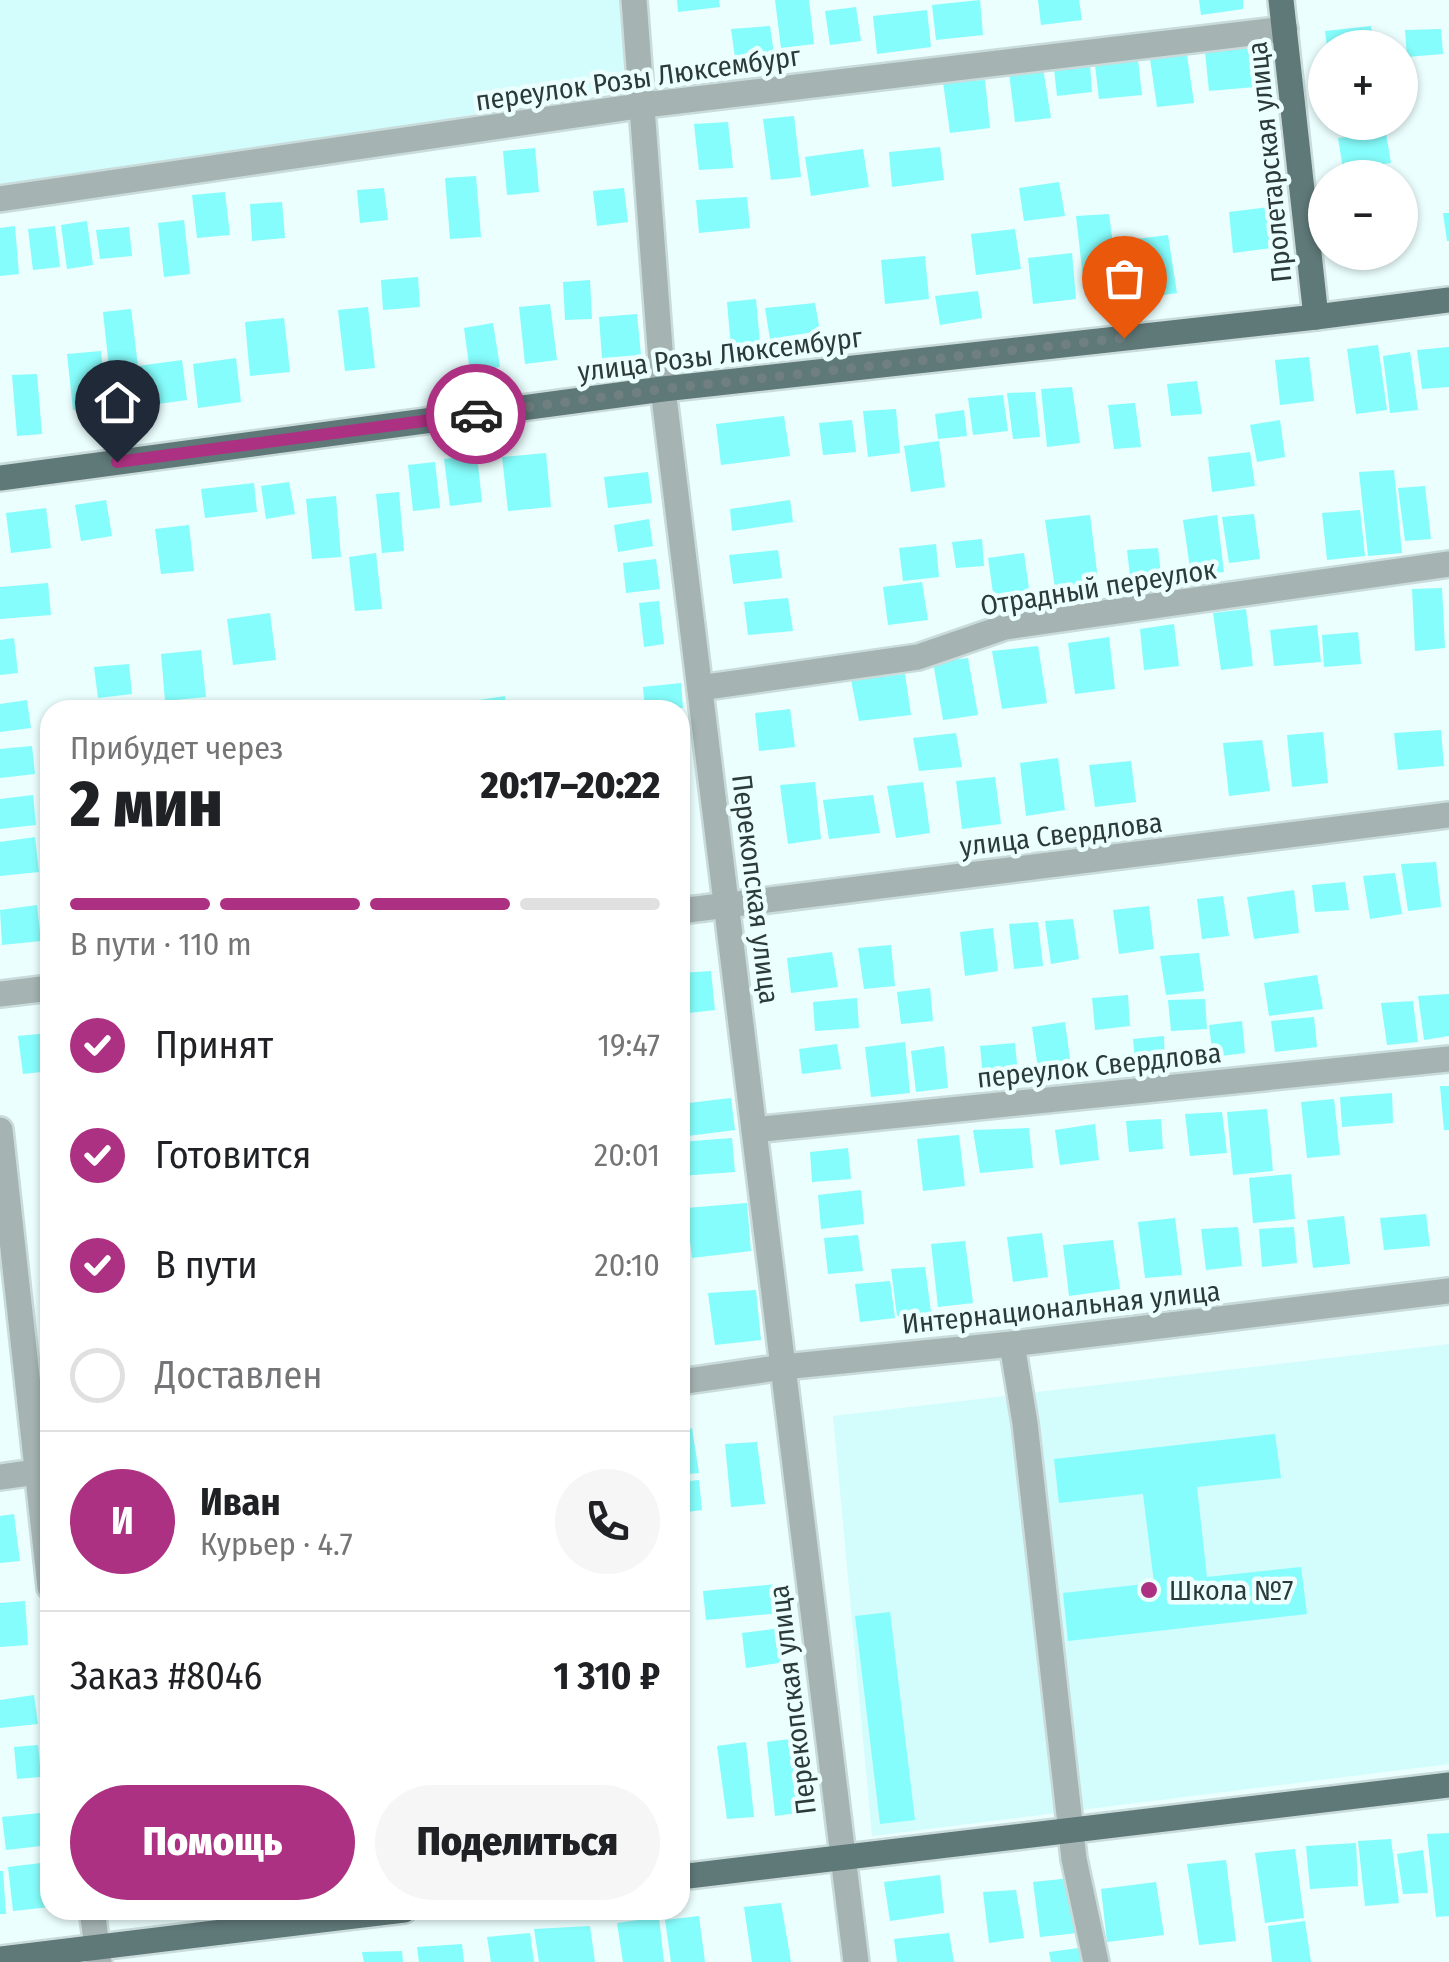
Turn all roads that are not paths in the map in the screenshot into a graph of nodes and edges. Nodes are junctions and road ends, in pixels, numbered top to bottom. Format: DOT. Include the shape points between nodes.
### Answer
graph roads {
  1 [pos="634,0"];
  2 [pos="1281,0"];
  3 [pos="1284,29"];
  4 [pos="645,105"];
  5 [pos="0,199"];
  6 [pos="1449,300"];
  7 [pos="1316,317"];
  8 [pos="664,389"];
  9 [pos="0,478"];
  10 [pos="1449,564"];
  11 [pos="700,688"];
  12 [pos="1449,816"];
  13 [pos="728,906"];
  14 [pos="690,910"];
  15 [pos="40,989"];
  16 [pos="0,994"];
  17 [pos="1449,1059"];
  18 [pos="0,1130"];
  19 [pos="754,1130"];
  20 [pos="1449,1292"];
  21 [pos="1012,1344"];
  22 [pos="783,1367"];
  23 [pos="690,1381"];
  24 [pos="40,1456"];
  25 [pos="40,1472"];
  26 [pos="0,1477"];
  27 [pos="1449,1786"];
  28 [pos="1070,1828"];
  29 [pos="840,1857"];
  30 [pos="690,1875"];
  31 [pos="93,1920"];
  32 [pos="336,1920"];
  33 [pos="98,1955"];
  34 [pos="0,1959"];
  35 [pos="856,1962"];
  36 [pos="1096,1962"];
  1 -- 4 [label="street, Перекопская улица"];
  2 -- 3 [label="main road, Пролетарская улица"];
  3 -- 4 [label="street, переулок Розы Люксембург"];
  3 -- 7 [label="main road, Пролетарская улица"];
  4 -- 5 [label="street, переулок Розы Люксембург"];
  4 -- 8 [label="street, Перекопская улица"];
  6 -- 7 [label="main road, улица Розы Люксембург"];
  7 -- 8 [label="main road, улица Розы Люксембург"];
  8 -- 9 [label="main road, улица Розы Люксембург"];
  8 -- 11 [label="street, Перекопская улица"];
  10 -- 11 [label="street, Отрадный переулок" via="1005,627 918,656"];
  11 -- 13 [label="street, Перекопская улица"];
  12 -- 13 [label="street, улица Свердлова"];
  13 -- 14 [label="street, улица Свердлова"];
  13 -- 19 [label="street, Перекопская улица"];
  15 -- 16 [label="street"];
  17 -- 19 [label="street, переулок Свердлова"];
  18 -- 24 [label="street"];
  19 -- 22 [label="street, Перекопская улица"];
  20 -- 21 [label="street, Интернациональная улица"];
  21 -- 22 [label="street, Интернациональная улица"];
  21 -- 28 [label="street"];
  22 -- 23 [label="street, Интернациональная улица"];
  22 -- 29 [label="street, Перекопская улица"];
  25 -- 26 [label="street"];
  27 -- 28 [label="main road"];
  28 -- 29 [label="main road"];
  28 -- 36 [label="street"];
  29 -- 30 [label="main road"];
  29 -- 35 [label="street, Перекопская улица"];
  31 -- 33 [label="street"];
  32 -- 33 [label="main road"];
  33 -- 34 [label="main road"];
}
